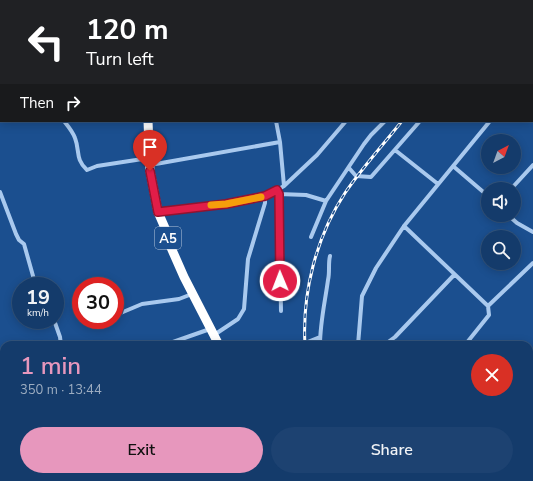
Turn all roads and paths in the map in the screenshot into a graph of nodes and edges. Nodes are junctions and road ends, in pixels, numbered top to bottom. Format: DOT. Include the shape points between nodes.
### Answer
graph roads {
  1 [pos="65,122"];
  2 [pos="148,122"];
  3 [pos="276,122"];
  4 [pos="345,122"];
  5 [pos="384,122"];
  6 [pos="419,122"];
  7 [pos="489,122"];
  8 [pos="280,142"];
  9 [pos="395,150"];
  10 [pos="150,162"];
  11 [pos="533,165"];
  12 [pos="452,166"];
  13 [pos="349,168"];
  14 [pos="517,182"];
  15 [pos="438,184"];
  16 [pos="284,186"];
  17 [pos="481,190"];
  18 [pos="0,192"];
  19 [pos="278,192"];
  20 [pos="265,196"];
  21 [pos="326,201"];
  22 [pos="158,212"];
  23 [pos="516,222"];
  24 [pos="404,226"];
  25 [pos="533,232"];
  26 [pos="311,237"];
  27 [pos="330,256"];
  28 [pos="533,263"];
  29 [pos="454,275"];
  30 [pos="34,277"];
  31 [pos="192,294"];
  32 [pos="488,306"];
  33 [pos="124,312"];
  34 [pos="281,312"];
  35 [pos="57,329"];
  36 [pos="212,332"];
  37 [pos="320,337"];
  38 [pos="60,341"];
  39 [pos="177,341"];
  40 [pos="217,341"];
  41 [pos="310,341"];
  42 [pos="320,341"];
  43 [pos="358,341"];
  44 [pos="390,341"];
  45 [pos="468,341"];
  1 -- 10 [label="street" via="75,137 78,159 87,170 97,166"];
  2 -- 10 [label="highway, A5"];
  3 -- 8 [label="street"];
  4 -- 16 [label="street" via="317,155"];
  5 -- 13 [label="street" via="371,134"];
  6 -- 9 [label="street"];
  7 -- 12 [label="street"];
  8 -- 10 [label="street"];
  8 -- 16 [label="street"];
  9 -- 13 [label="street" via="371,177 356,176"];
  9 -- 15 [label="street"];
  10 -- 22 [label="highway, A5"];
  11 -- 14 [label="street"];
  12 -- 15 [label="street"];
  12 -- 17 [label="street"];
  13 -- 21 [label="street"];
  15 -- 24 [label="street"];
  16 -- 19 [label="street"];
  18 -- 30 [label="street" via="16,234 24,244"];
  19 -- 20 [label="street"];
  19 -- 21 [label="street" via="306,195"];
  19 -- 34 [label="street"];
  20 -- 22 [label="street" via="226,204"];
  20 -- 36 [label="street" via="248,260 244,309 238,319"];
  21 -- 26 [label="street"];
  22 -- 31 [label="highway, A5"];
  23 -- 25 [label="street"];
  24 -- 29 [label="street"];
  24 -- 43 [label="street" via="376,268 362,296"];
  27 -- 37 [label="street"];
  28 -- 32 [label="street"];
  29 -- 32 [label="street"];
  29 -- 44 [label="street"];
  31 -- 33 [label="street" via="142,304"];
  31 -- 36 [label="highway, A5"];
  32 -- 45 [label="street" via="489,314"];
  35 -- 38 [label="street"];
  36 -- 39 [label="street"];
  36 -- 40 [label="highway, A5"];
  37 -- 41 [label="street"];
  37 -- 42 [label="street"];
}
